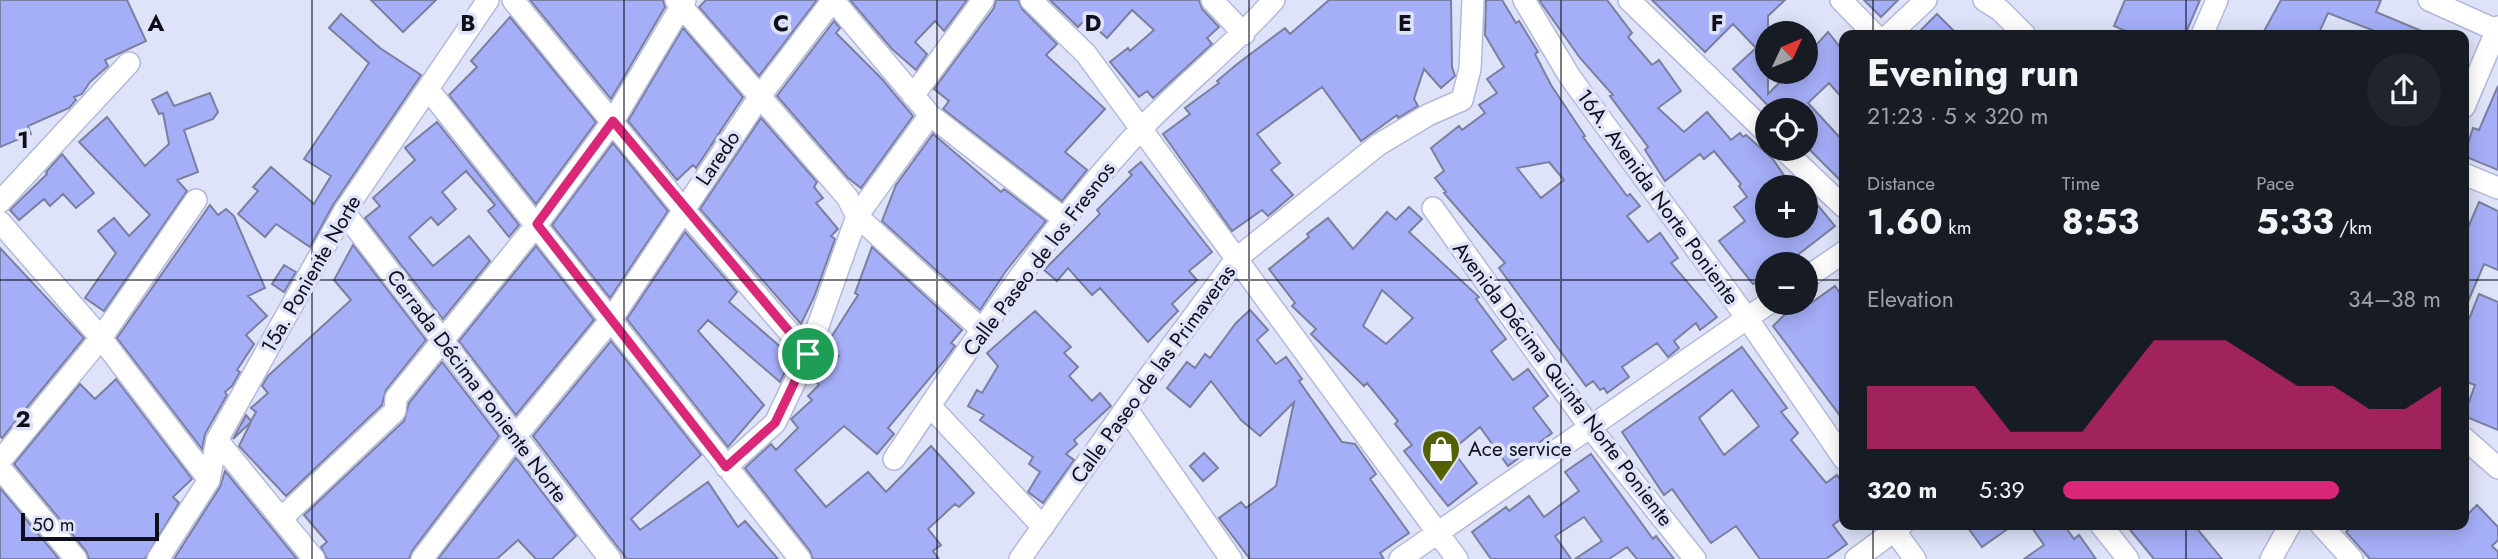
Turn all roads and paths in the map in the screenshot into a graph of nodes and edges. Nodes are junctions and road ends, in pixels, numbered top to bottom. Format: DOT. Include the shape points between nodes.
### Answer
graph roads {
  1 [pos="488,0"];
  2 [pos="513,0"];
  3 [pos="833,0"];
  4 [pos="983,0"];
  5 [pos="1031,0"];
  6 [pos="1212,0"];
  7 [pos="1274,0"];
  8 [pos="1473,0"];
  9 [pos="1524,0"];
  10 [pos="1629,0"];
  11 [pos="1841,0"];
  12 [pos="1926,0"];
  13 [pos="2217,0"];
  14 [pos="2429,0"];
  15 [pos="681,2"];
  16 [pos="1992,5"];
  17 [pos="1870,30"];
  18 [pos="1894,30"];
  19 [pos="2020,30"];
  20 [pos="2204,30"];
  21 [pos="2497,30"];
  22 [pos="1244,34"];
  23 [pos="129,63"];
  24 [pos="428,89"];
  25 [pos="2469,95"];
  26 [pos="760,96"];
  27 [pos="913,96"];
  28 [pos="930,115"];
  29 [pos="613,121"];
  30 [pos="1755,121"];
  31 [pos="1141,130"];
  32 [pos="1796,161"];
  33 [pos="2469,176"];
  34 [pos="2498,188"];
  35 [pos="196,200"];
  36 [pos="0,202"];
  37 [pos="1839,202"];
  38 [pos="1433,208"];
  39 [pos="683,209"];
  40 [pos="344,212"];
  41 [pos="857,216"];
  42 [pos="1064,219"];
  43 [pos="0,222"];
  44 [pos="537,224"];
  45 [pos="1839,255"];
  46 [pos="1236,259"];
  47 [pos="1818,269"];
  48 [pos="1755,313"];
  49 [pos="1747,318"];
  50 [pos="610,321"];
  51 [pos="982,330"];
  52 [pos="442,337"];
  53 [pos="101,338"];
  54 [pos="808,354"];
  55 [pos="930,407"];
  56 [pos="1126,408"];
  57 [pos="1589,426"];
  58 [pos="515,437"];
  59 [pos="217,440"];
  60 [pos="2469,442"];
  61 [pos="1839,452"];
  62 [pos="894,459"];
  63 [pos="0,461"];
  64 [pos="726,467"];
  65 [pos="0,468"];
  66 [pos="2498,468"];
  67 [pos="209,480"];
  68 [pos="283,517"];
  69 [pos="1044,527"];
  70 [pos="1891,530"];
  71 [pos="1897,530"];
  72 [pos="2105,530"];
  73 [pos="2287,530"];
  74 [pos="2326,530"];
  75 [pos="1437,534"];
  76 [pos="794,557"];
  77 [pos="76,559"];
  78 [pos="158,559"];
  79 [pos="314,559"];
  80 [pos="422,559"];
  81 [pos="610,559"];
  82 [pos="1020,559"];
  83 [pos="1231,559"];
  84 [pos="1400,559"];
  85 [pos="1457,559"];
  86 [pos="1695,559"];
  87 [pos="1856,559"];
  88 [pos="1915,559"];
  89 [pos="2128,559"];
  90 [pos="2271,559"];
  91 [pos="2352,559"];
  1 -- 24 [label="street, 15a. Poniente Norte"];
  2 -- 29 [label="street"];
  3 -- 26 [label="street, Laredo"];
  3 -- 27 [label="street"];
  4 -- 27 [label="street"];
  5 -- 31 [label="street" via="1086,54"];
  6 -- 22 [label="street"];
  7 -- 22 [label="street, Calle Paseo de los Fresnos"];
  8 -- 46 [label="street, Calle Paseo de las Primaveras" via="1470,69 1462,100 1378,145"];
  9 -- 49 [label="street, 16A. Avenida Norte Poniente" via="1570,77"];
  10 -- 30 [label="street"];
  11 -- 17 [label="street"];
  12 -- 18 [label="street"];
  13 -- 20 [label="street"];
  14 -- 21 [label="street"];
  15 -- 26 [label="street"];
  15 -- 29 [label="street"];
  16 -- 19 [label="street"];
  21 -- 25 [label="street"];
  22 -- 31 [label="street, Calle Paseo de los Fresnos"];
  23 -- 36 [label="street"];
  24 -- 40 [label="street, 15a. Poniente Norte"];
  24 -- 44 [label="street"];
  26 -- 39 [label="street, Laredo"];
  26 -- 41 [label="street" via="847,197"];
  27 -- 28 [label="street"];
  28 -- 41 [label="street"];
  28 -- 42 [label="street"];
  29 -- 39 [label="street"];
  29 -- 44 [label="street"];
  31 -- 42 [label="street, Calle Paseo de los Fresnos"];
  31 -- 46 [label="street"];
  32 -- 37 [label="street"];
  33 -- 34 [label="street"];
  35 -- 53 [label="street"];
  38 -- 57 [label="street, Avenida Décima Quinta Norte Poniente"];
  39 -- 50 [label="street, Laredo"];
  39 -- 54 [label="street"];
  40 -- 52 [label="street, Cerrada Décima Poniente Norte"];
  40 -- 59 [label="street, 15a. Poniente Norte"];
  41 -- 51 [label="street"];
  41 -- 54 [label="street"];
  42 -- 51 [label="street, Calle Paseo de los Fresnos"];
  43 -- 53 [label="street"];
  44 -- 50 [label="street"];
  44 -- 52 [label="street"];
  45 -- 47 [label="street"];
  46 -- 56 [label="street, Calle Paseo de las Primaveras"];
  46 -- 75 [label="street"];
  48 -- 49 [label="street"];
  49 -- 57 [label="street"];
  49 -- 61 [label="street, 16A. Avenida Norte Poniente"];
  50 -- 58 [label="street, Laredo"];
  50 -- 64 [label="street"];
  51 -- 55 [label="street, Calle Paseo de los Fresnos"];
  52 -- 58 [label="street, Cerrada Décima Poniente Norte"];
  52 -- 68 [label="street" via="396,398 395,411"];
  53 -- 63 [label="street"];
  53 -- 67 [label="street"];
  54 -- 64 [label="street" via="775,423"];
  55 -- 62 [label="street, Calle Paseo de los Fresnos"];
  55 -- 69 [label="street"];
  56 -- 69 [label="street, Calle Paseo de las Primaveras"];
  56 -- 83 [label="street"];
  57 -- 75 [label="street"];
  57 -- 86 [label="street, Avenida Décima Quinta Norte Poniente"];
  58 -- 80 [label="street, Laredo"];
  58 -- 81 [label="street, Cerrada Décima Poniente Norte"];
  59 -- 67 [label="street, 15a. Poniente Norte"];
  59 -- 68 [label="street"];
  60 -- 66 [label="street"];
  64 -- 76 [label="street"];
  65 -- 77 [label="street"];
  67 -- 78 [label="street, 15a. Poniente Norte"];
  68 -- 79 [label="street"];
  69 -- 82 [label="street, Calle Paseo de las Primaveras"];
  70 -- 87 [label="street"];
  71 -- 88 [label="street"];
  72 -- 89 [label="street"];
  73 -- 90 [label="street"];
  74 -- 91 [label="street"];
  75 -- 84 [label="street"];
  75 -- 85 [label="street"];
}
